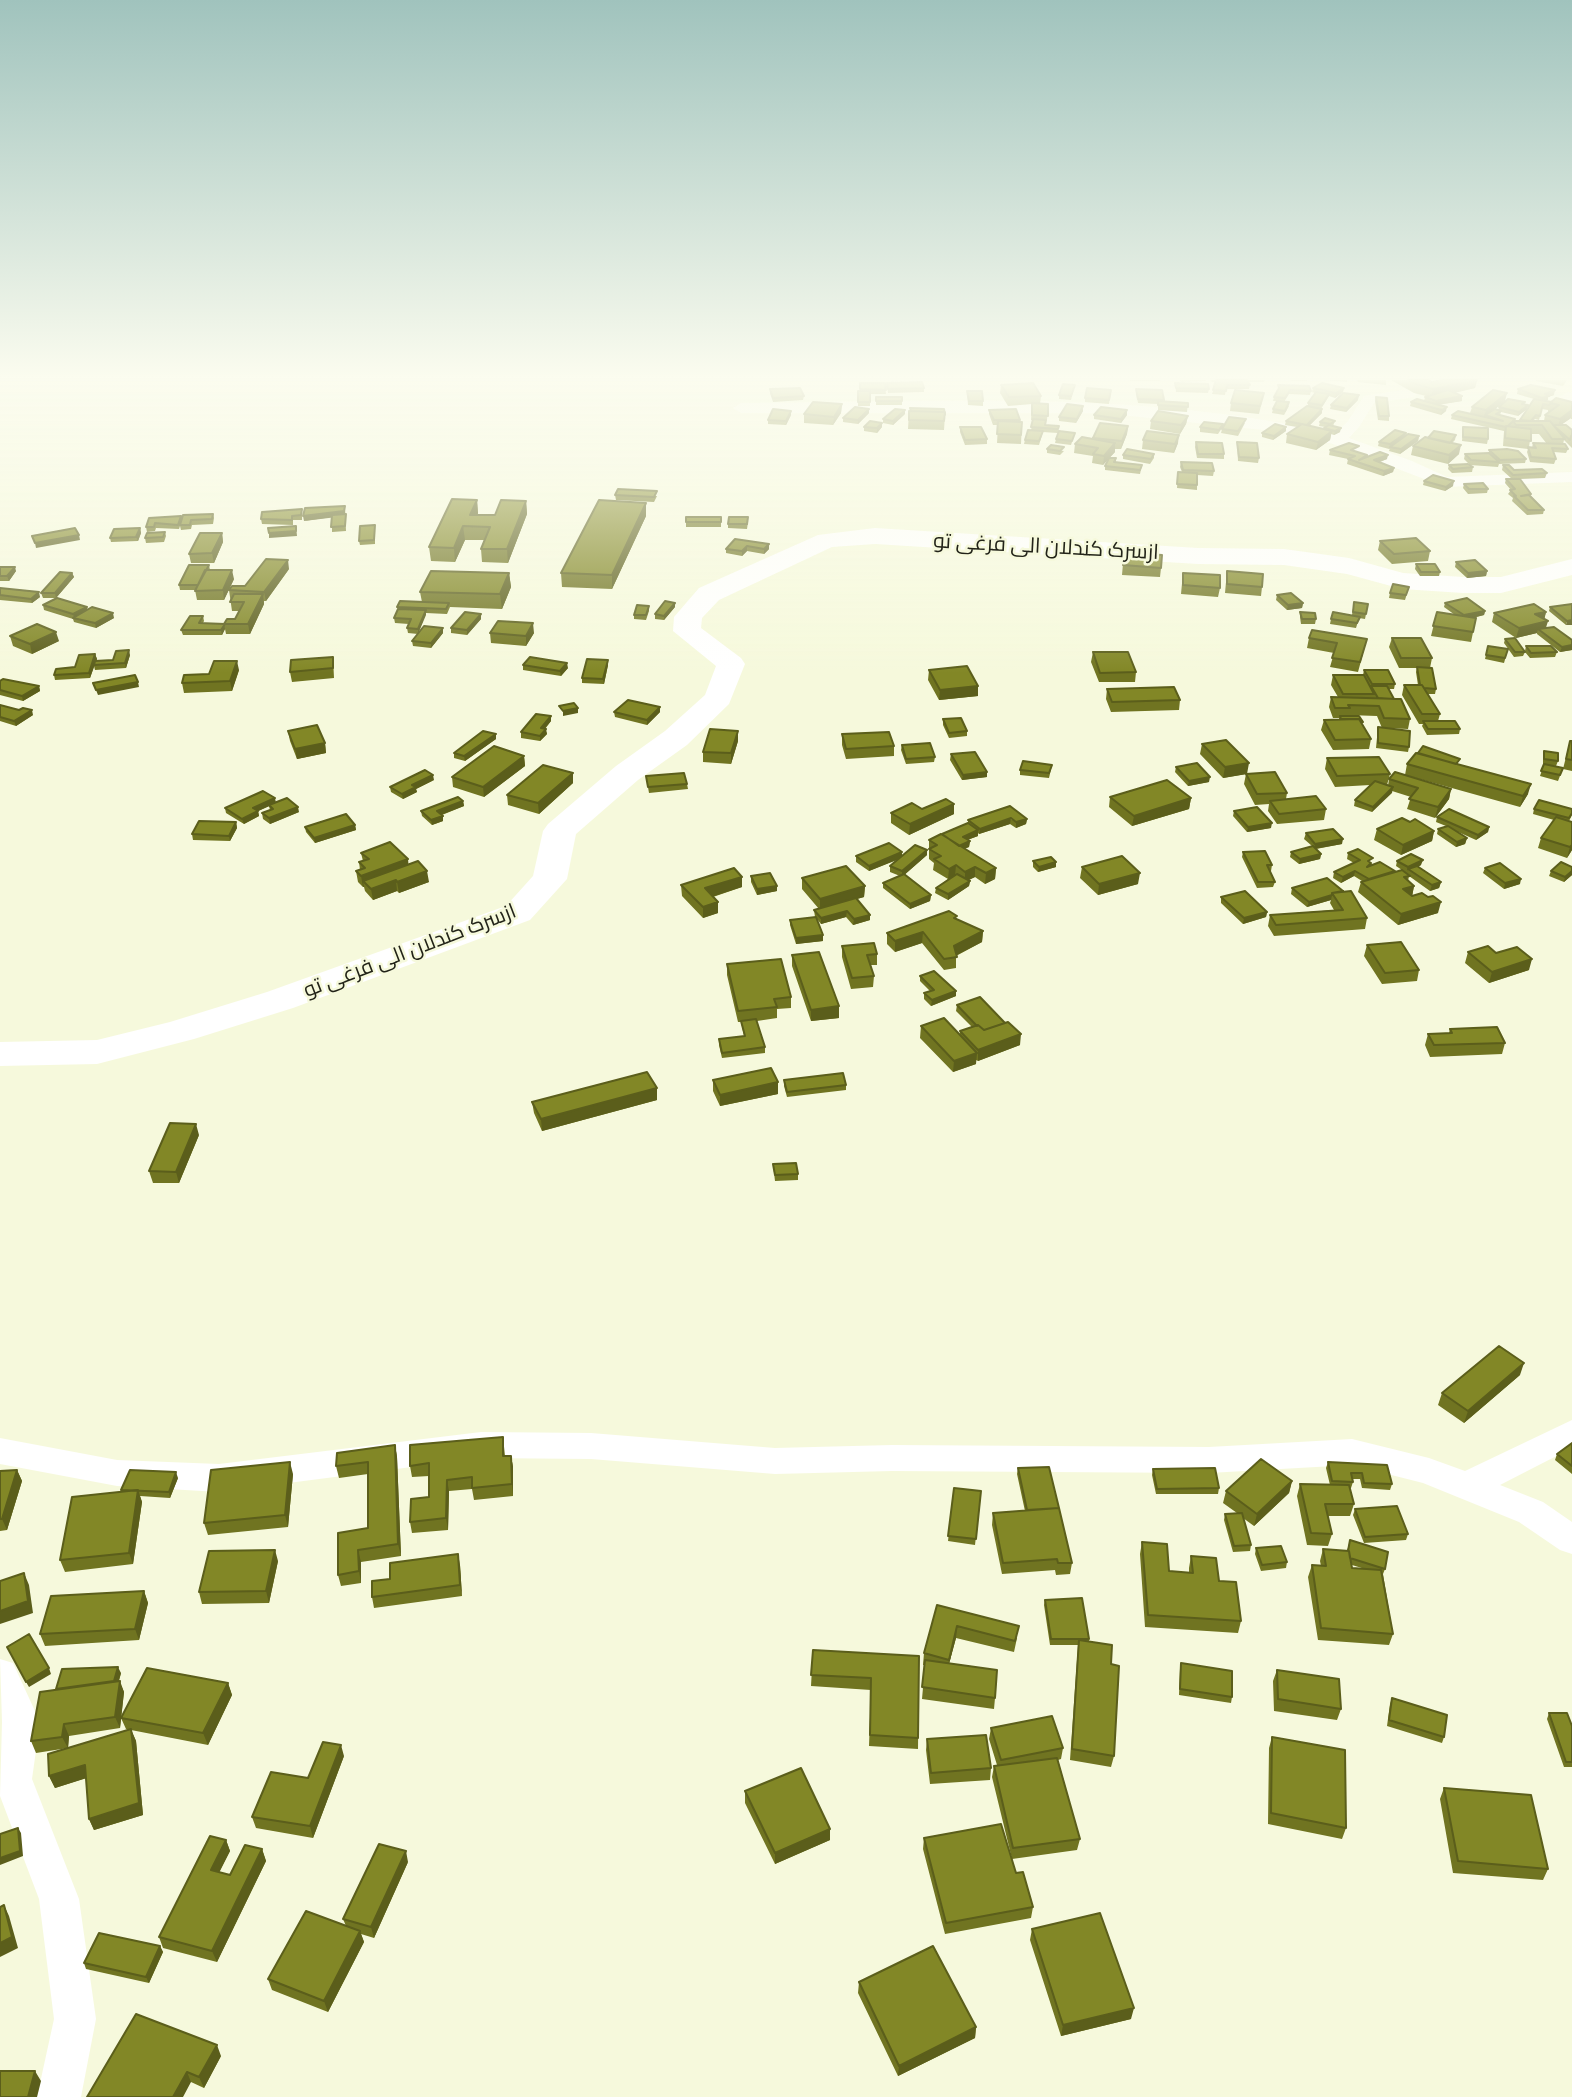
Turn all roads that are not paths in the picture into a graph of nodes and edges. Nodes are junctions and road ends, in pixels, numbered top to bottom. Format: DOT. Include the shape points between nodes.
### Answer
graph roads {
  1 [pos="1436,478"];
  2 [pos="1550,478"];
  3 [pos="1572,567"];
  4 [pos="0,1054"];
  5 [pos="1572,1433"];
  6 [pos="0,1451"];
  7 [pos="1467,1486"];
  8 [pos="1572,1540"];
  9 [pos="0,1675"];
  10 [pos="7,1779"];
  11 [pos="59,2097"];
  1 -- 2 [label="street" via="1445,482"];
  3 -- 4 [label="street, ازسرک کندلان الی فرغی تو" via="1501,585 1463,585 1402,581 1349,566 1284,557 875,536 827,540 709,594 688,617 687,631 731,664 719,698 560,831 550,879 518,913 181,1031 97,1052"];
  5 -- 7 [label="street"];
  6 -- 7 [label="street" via="117,1473 219,1478 481,1445 591,1446 775,1461 1209,1460 1352,1452 1429,1471"];
  7 -- 8 [label="street" via="1531,1512"];
  9 -- 10 [label="street" via="21,1722"];
  10 -- 11 [label="street" via="59,1899 75,2019"];
}
